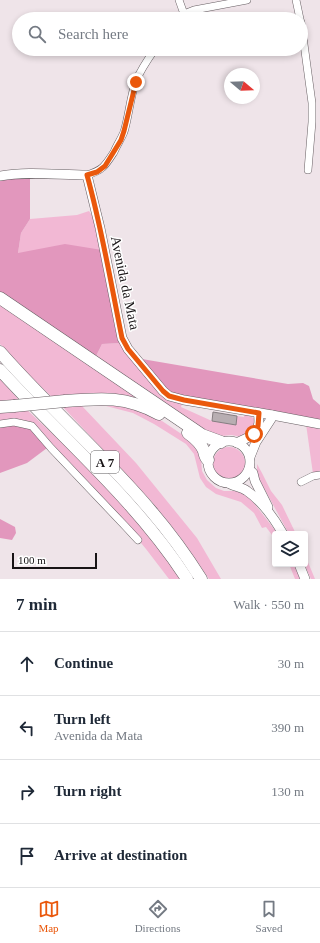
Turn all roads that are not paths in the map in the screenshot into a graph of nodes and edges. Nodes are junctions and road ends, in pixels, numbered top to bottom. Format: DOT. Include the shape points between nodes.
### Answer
graph roads {
  1 [pos="179,0"];
  2 [pos="247,0"];
  3 [pos="296,0"];
  4 [pos="183,12"];
  5 [pos="189,12"];
  6 [pos="299,12"];
  7 [pos="150,56"];
  8 [pos="306,56"];
  9 [pos="308,170"];
  10 [pos="87,175"];
  11 [pos="0,176"];
  12 [pos="0,298"];
  13 [pos="0,352"];
  14 [pos="0,370"];
  15 [pos="0,407"];
  16 [pos="259,413"];
  17 [pos="272,415"];
  18 [pos="0,424"];
  19 [pos="320,424"];
  20 [pos="221,442"];
  21 [pos="238,443"];
  22 [pos="250,457"];
  23 [pos="208,460"];
  24 [pos="249,469"];
  25 [pos="320,475"];
  26 [pos="301,482"];
  27 [pos="230,484"];
  28 [pos="271,514"];
  29 [pos="281,531"];
  30 [pos="138,540"];
  31 [pos="300,567"];
  32 [pos="187,579"];
  33 [pos="201,579"];
  34 [pos="305,579"];
  1 -- 4 [label="street"];
  2 -- 5 [label="street"];
  3 -- 6 [label="street"];
  7 -- 10 [label="street" via="136,82 121,140 105,166"];
  8 -- 9 [label="street" via="312,103"];
  10 -- 11 [label="street"];
  10 -- 16 [label="street, Avenida da Mata" via="122,338 128,349 169,396"];
  12 -- 20 [label="highway" via="202,435"];
  13 -- 33 [label="highway, A 7" via="128,485 176,543"];
  14 -- 32 [label="highway, A 7" via="133,508 161,541"];
  15 -- 23 [label="highway, bridge" via="100,399 130,402 149,408 198,441"];
  16 -- 17 [label="street, Avenida da Mata"];
  16 -- 21 [label="street" via="258,426 254,434"];
  17 -- 19 [label="street, Avenida da Mata"];
  17 -- 22 [label="street"];
  18 -- 30 [label="street" via="14,422 32,426"];
  20 -- 21 [label="street"];
  20 -- 23 [label="street" via="212,450"];
  21 -- 22 [label="street"];
  22 -- 24 [label="street"];
  23 -- 27 [label="street" via="208,467 214,477 218,481"];
  24 -- 27 [label="street" via="242,479"];
  24 -- 28 [label="street"];
  25 -- 26 [label="street"];
  27 -- 28 [label="street" via="249,492"];
  28 -- 29 [label="street"];
  31 -- 34 [label="street"];
}
